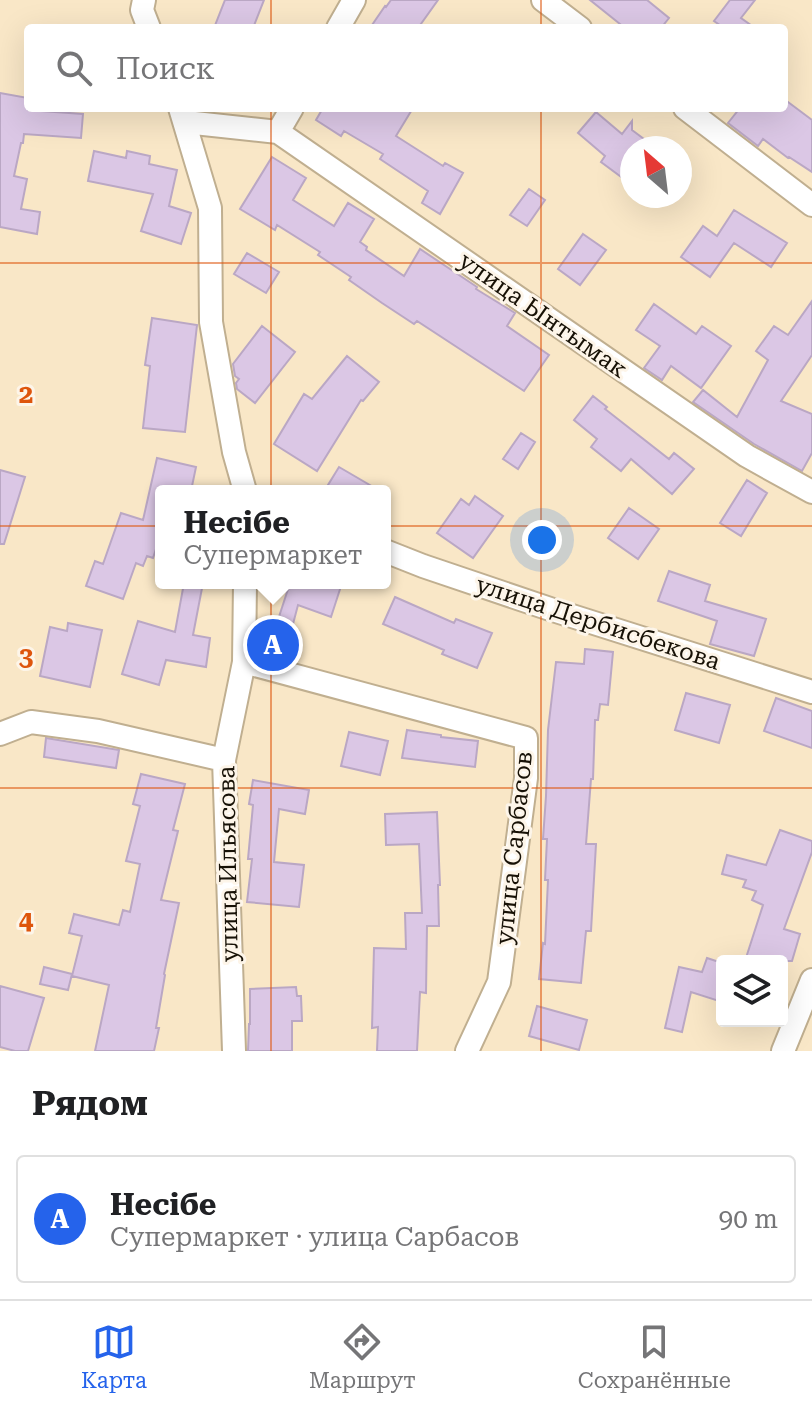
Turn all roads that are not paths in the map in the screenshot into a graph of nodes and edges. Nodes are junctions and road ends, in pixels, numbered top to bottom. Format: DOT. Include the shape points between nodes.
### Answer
graph roads {
  1 [pos="144,0"];
  2 [pos="354,0"];
  3 [pos="543,0"];
  4 [pos="147,24"];
  5 [pos="340,24"];
  6 [pos="575,24"];
  7 [pos="290,112"];
  8 [pos="690,112"];
  9 [pos="182,115"];
  10 [pos="278,132"];
  11 [pos="812,205"];
  12 [pos="243,485"];
  13 [pos="812,492"];
  14 [pos="391,553"];
  15 [pos="245,589"];
  16 [pos="244,662"];
  17 [pos="812,692"];
  18 [pos="0,734"];
  19 [pos="224,760"];
  20 [pos="812,980"];
  21 [pos="234,1051"];
  22 [pos="467,1051"];
  23 [pos="783,1051"];
  1 -- 4 [label="street"];
  2 -- 5 [label="street"];
  3 -- 6 [label="street"];
  7 -- 10 [label="street"];
  8 -- 11 [label="street"];
  9 -- 10 [label="street"];
  9 -- 12 [label="street" via="210,208 211,322"];
  10 -- 13 [label="street, улица Ынтымак" via="747,456"];
  14 -- 17 [label="street, улица Дербисбекова"];
  15 -- 16 [label="street, улица Ильясова"];
  16 -- 19 [label="street, улица Ильясова"];
  16 -- 22 [label="street, улица Сарбасов" via="526,738 526,778 499,982"];
  18 -- 19 [label="street" via="31,722 98,731"];
  19 -- 21 [label="street, улица Ильясова"];
  20 -- 23 [label="street"];
}
